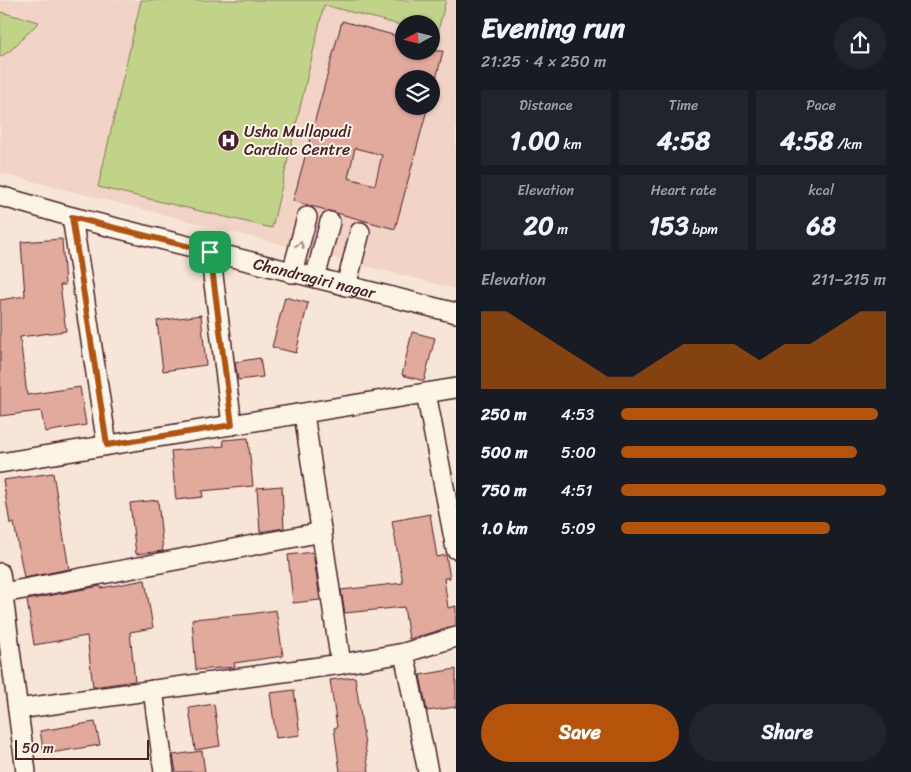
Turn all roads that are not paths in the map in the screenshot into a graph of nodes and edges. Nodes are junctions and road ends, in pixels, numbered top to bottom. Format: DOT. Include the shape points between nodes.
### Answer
graph roads {
  1 [pos="0,196"];
  2 [pos="307,216"];
  3 [pos="72,217"];
  4 [pos="330,222"];
  5 [pos="360,232"];
  6 [pos="210,252"];
  7 [pos="292,273"];
  8 [pos="315,278"];
  9 [pos="346,286"];
  10 [pos="456,313"];
  11 [pos="456,388"];
  12 [pos="426,393"];
  13 [pos="304,414"];
  14 [pos="232,425"];
  15 [pos="107,445"];
  16 [pos="0,463"];
  17 [pos="322,532"];
  18 [pos="456,549"];
  19 [pos="0,573"];
  20 [pos="3,593"];
  21 [pos="456,637"];
  22 [pos="404,652"];
  23 [pos="341,664"];
  24 [pos="152,690"];
  25 [pos="18,709"];
  26 [pos="26,772"];
  27 [pos="164,772"];
  28 [pos="428,772"];
  1 -- 3 [label="street, Chandragiri nagar"];
  7 -- 2 [label="street, one-way"];
  3 -- 6 [label="street, Chandragiri nagar"];
  3 -- 15 [label="street"];
  4 -- 8 [label="street"];
  5 -- 9 [label="street"];
  6 -- 7 [label="street, Chandragiri nagar"];
  6 -- 14 [label="street"];
  7 -- 8 [label="street, Chandragiri nagar"];
  8 -- 9 [label="street, Chandragiri nagar"];
  9 -- 10 [label="street, Chandragiri nagar"];
  11 -- 12 [label="street"];
  12 -- 13 [label="street"];
  12 -- 18 [label="street"];
  13 -- 14 [label="street"];
  13 -- 17 [label="street"];
  14 -- 15 [label="street"];
  15 -- 16 [label="street"];
  17 -- 20 [label="street"];
  17 -- 23 [label="street"];
  19 -- 20 [label="street"];
  20 -- 25 [label="street"];
  21 -- 22 [label="street"];
  22 -- 23 [label="street"];
  22 -- 28 [label="street"];
  23 -- 24 [label="street"];
  24 -- 25 [label="street"];
  24 -- 27 [label="street"];
  25 -- 26 [label="street"];
}
